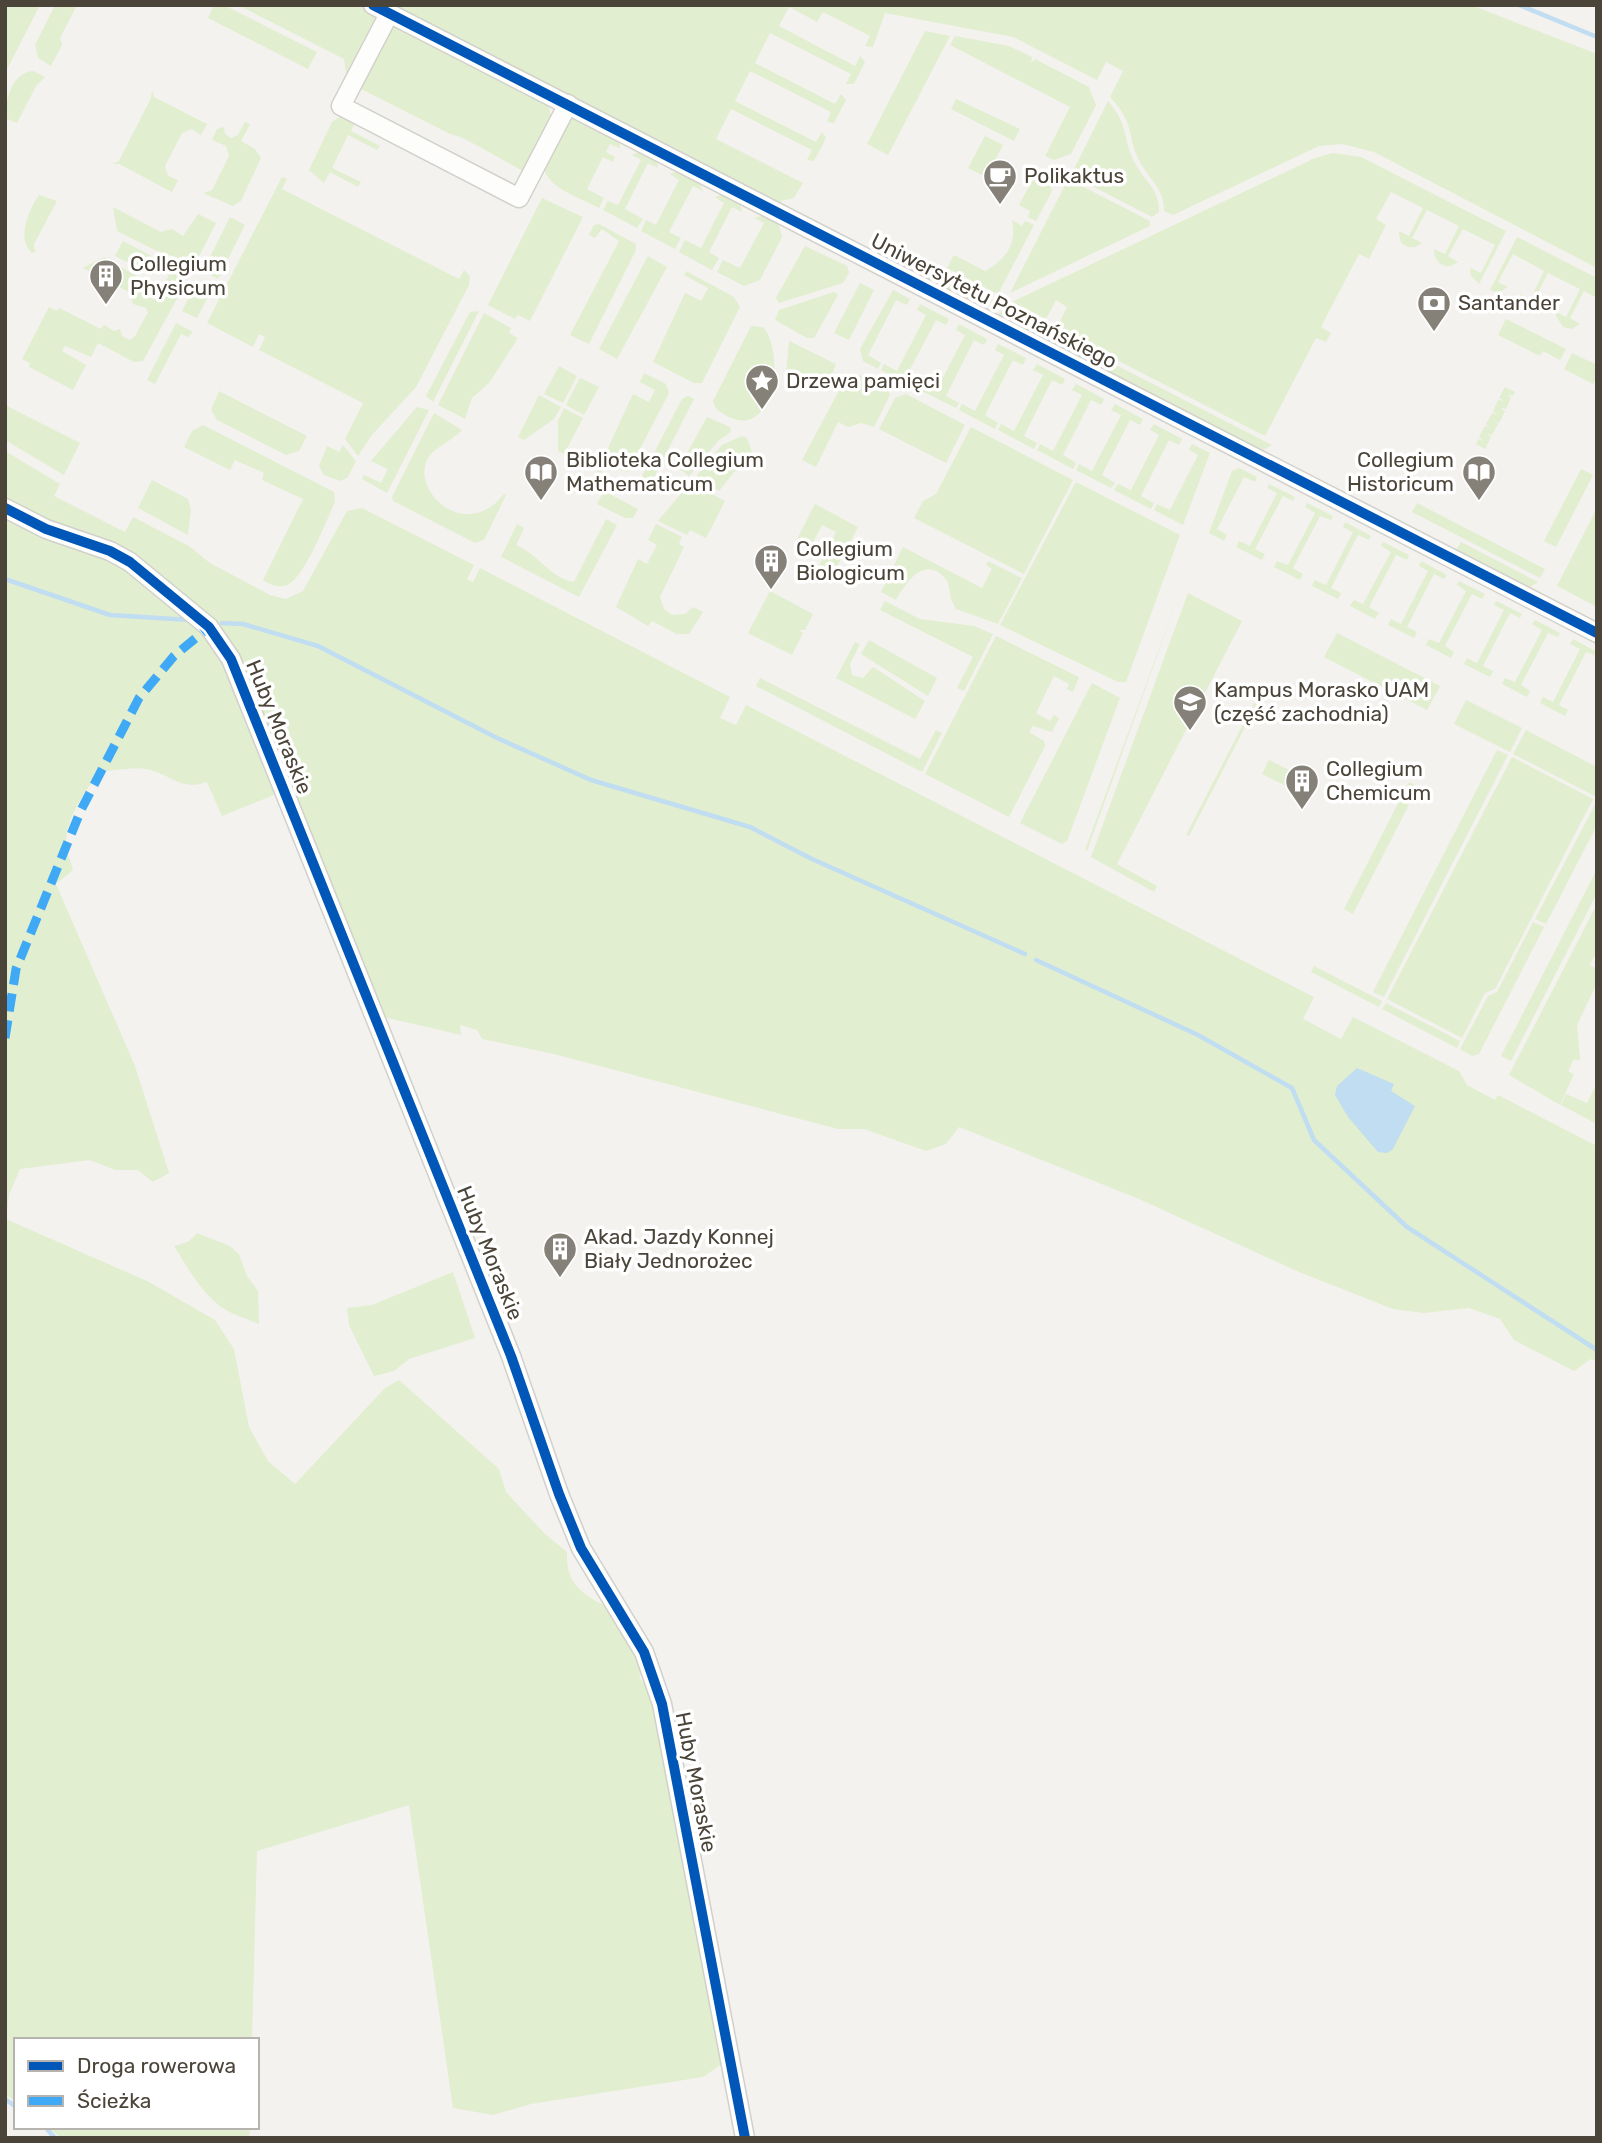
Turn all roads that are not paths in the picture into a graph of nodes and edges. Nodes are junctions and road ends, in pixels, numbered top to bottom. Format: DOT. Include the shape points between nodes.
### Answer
graph roads {
  1 [pos="373,5"];
  2 [pos="389,14"];
  3 [pos="568,104"];
  4 [pos="5,508"];
  5 [pos="1597,633"];
  6 [pos="745,2138"];
  1 -- 2 [label="street, Uniwersytetu Poznańskiego"];
  2 -- 3 [label="street, Uniwersytetu Poznańskiego"];
  2 -- 3 [label="street" via="341,106 371,124 519,198"];
  3 -- 5 [label="street, Uniwersytetu Poznańskiego"];
  4 -- 6 [label="street, Huby Moraskie" via="130,562 209,627 232,659 506,1343 577,1537 644,1652 662,1704"];
}
